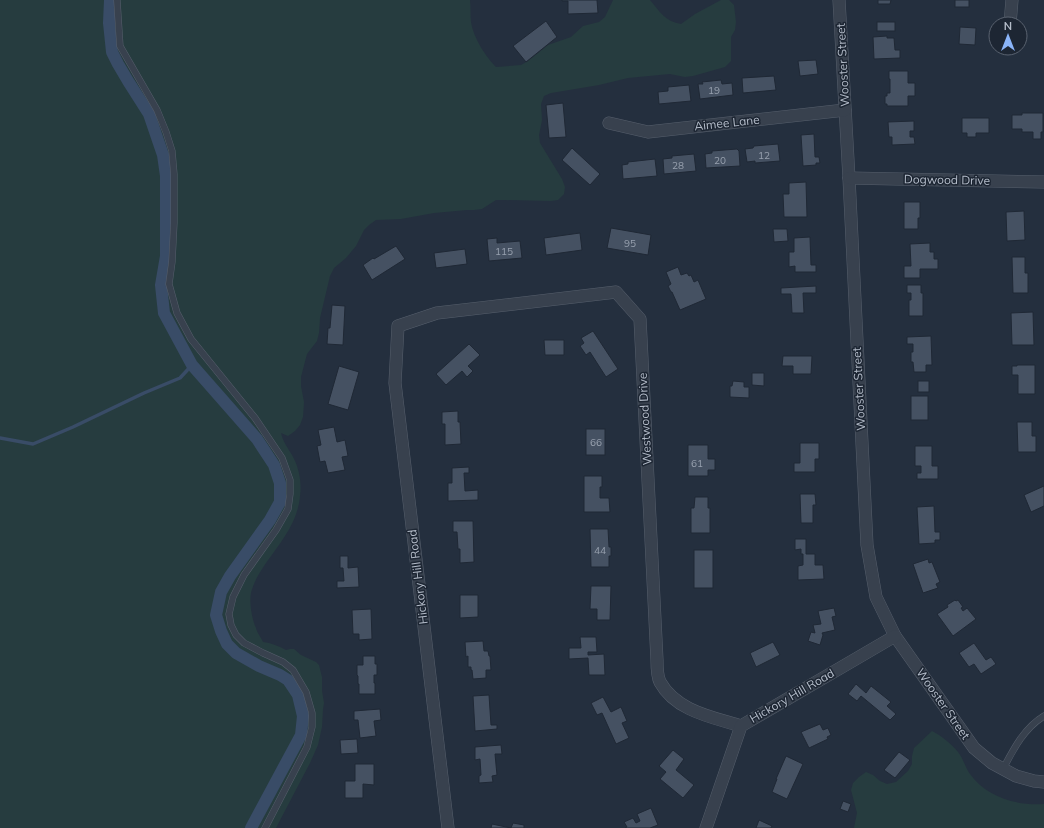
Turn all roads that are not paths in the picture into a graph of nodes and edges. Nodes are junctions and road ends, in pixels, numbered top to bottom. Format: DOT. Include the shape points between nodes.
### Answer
graph roads {
  1 [pos="117,0"];
  2 [pos="839,0"];
  3 [pos="1012,0"];
  4 [pos="1011,16"];
  5 [pos="845,110"];
  6 [pos="609,123"];
  7 [pos="849,178"];
  8 [pos="1044,182"];
  9 [pos="398,326"];
  10 [pos="895,636"];
  11 [pos="1044,716"];
  12 [pos="742,726"];
  13 [pos="1003,769"];
  14 [pos="1044,782"];
  15 [pos="265,828"];
  16 [pos="448,828"];
  17 [pos="706,828"];
  1 -- 15 [label="lane" via="120,46 156,110 172,151 174,223 169,284 177,313 191,339 255,418 282,458 290,480 288,509 244,575 233,597 229,614 236,634 244,643 283,662 293,670 306,692 312,713 312,727 307,747"];
  2 -- 5 [label="street, Wooster Street"];
  3 -- 4 [label="street"];
  5 -- 6 [label="street, Aimee Lane" via="648,132"];
  5 -- 7 [label="street, Wooster Street"];
  7 -- 8 [label="street, Dogwood Drive"];
  7 -- 10 [label="street, Wooster Street" via="867,546 876,597"];
  9 -- 12 [label="street, Westwood Drive" via="437,313 616,292 640,319 659,681 672,698 696,712"];
  9 -- 16 [label="street, Hickory Hill Road" via="395,383"];
  10 -- 12 [label="street, Hickory Hill Road"];
  10 -- 13 [label="street, Wooster Street" via="974,748"];
  11 -- 13 [label="lane" via="1022,737"];
  12 -- 17 [label="street, Hickory Hill Road"];
  13 -- 14 [label="street, Wooster Street" via="1016,776"];
}
